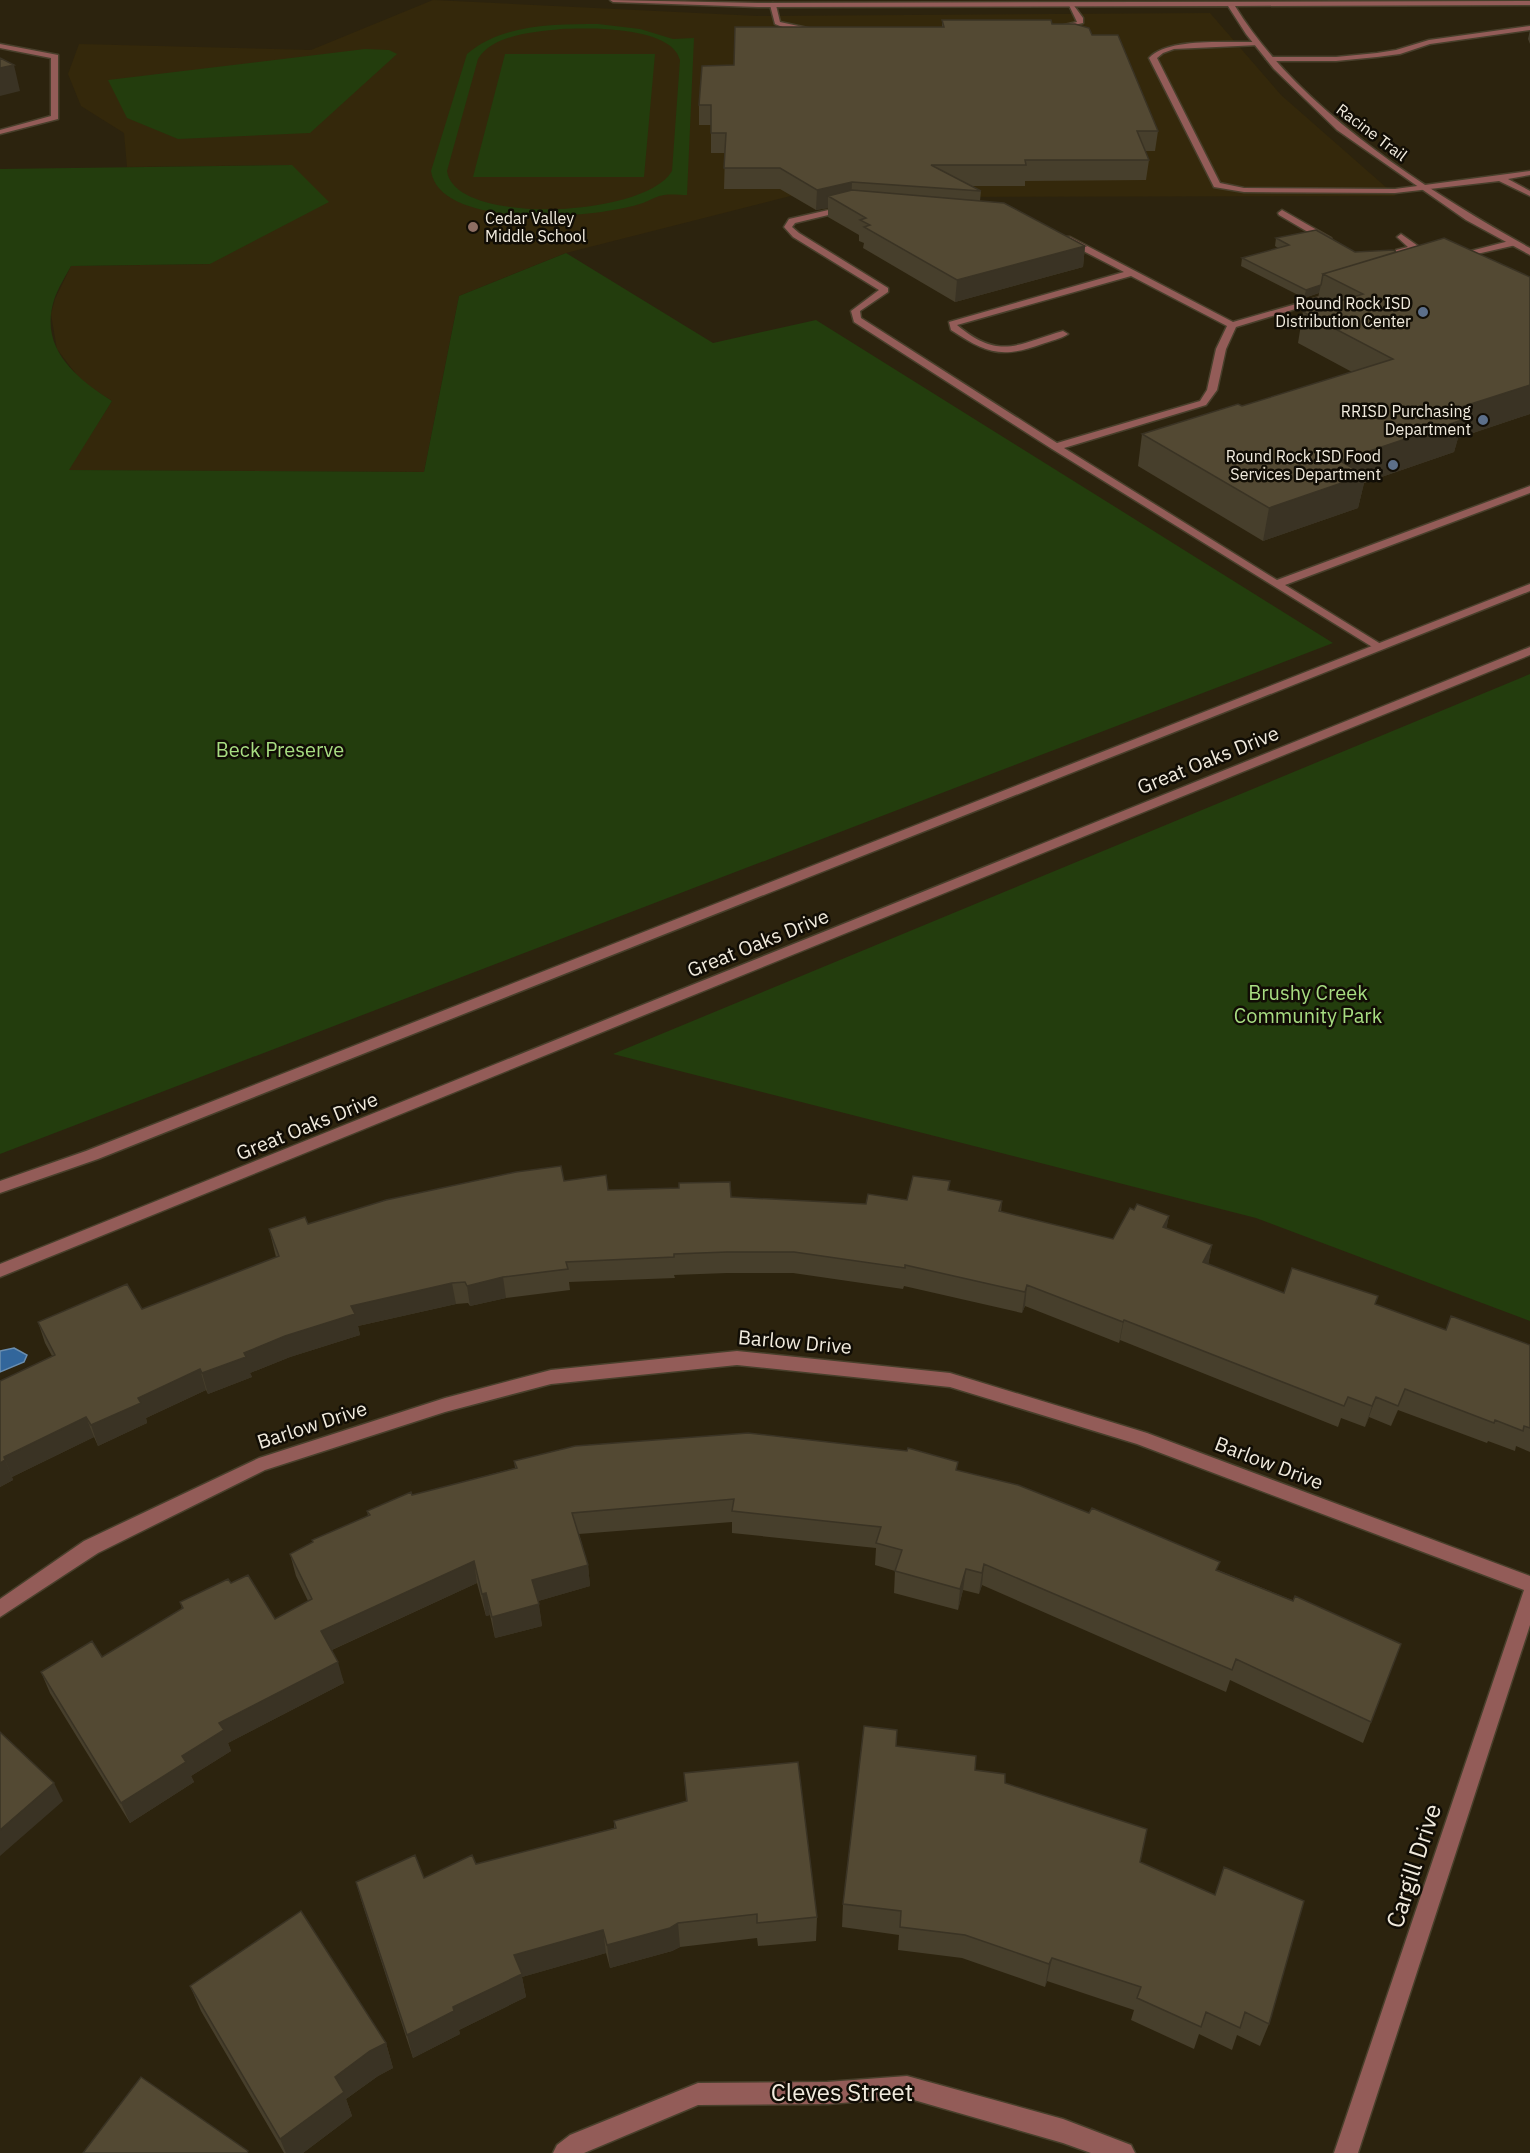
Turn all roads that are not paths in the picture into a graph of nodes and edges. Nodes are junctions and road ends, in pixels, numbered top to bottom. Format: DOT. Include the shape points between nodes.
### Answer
graph roads {
  1 [pos="613,0"];
  2 [pos="1491,2"];
  3 [pos="1230,3"];
  4 [pos="1530,3"];
  5 [pos="1070,4"];
  6 [pos="773,5"];
  7 [pos="1053,28"];
  8 [pos="1530,28"];
  9 [pos="822,30"];
  10 [pos="1257,44"];
  11 [pos="0,46"];
  12 [pos="1270,59"];
  13 [pos="0,132"];
  14 [pos="1530,173"];
  15 [pos="1500,178"];
  16 [pos="1424,188"];
  17 [pos="1530,194"];
  18 [pos="851,207"];
  19 [pos="1282,213"];
  20 [pos="1059,235"];
  21 [pos="1401,237"];
  22 [pos="1513,243"];
  23 [pos="1337,246"];
  24 [pos="1530,252"];
  25 [pos="1410,263"];
  26 [pos="1468,266"];
  27 [pos="1131,273"];
  28 [pos="1344,291"];
  29 [pos="1232,325"];
  30 [pos="1063,334"];
  31 [pos="1056,447"];
  32 [pos="1530,489"];
  33 [pos="1276,584"];
  34 [pos="1530,587"];
  35 [pos="1378,646"];
  36 [pos="1530,651"];
  37 [pos="0,1187"];
  38 [pos="0,1271"];
  39 [pos="1530,1584"];
  40 [pos="1530,1596"];
  41 [pos="0,1608"];
  42 [pos="565,2153"];
  43 [pos="1123,2153"];
  44 [pos="1346,2153"];
  1 -- 6 [label="street"];
  2 -- 3 [label="street"];
  2 -- 4 [label="street"];
  3 -- 5 [label="street"];
  3 -- 10 [label="street, Racine Trail"];
  5 -- 6 [label="street"];
  5 -- 7 [label="street" via="1080,23"];
  6 -- 9 [label="street" via="777,23"];
  8 -- 12 [label="street" via="1429,42 1377,55"];
  10 -- 12 [label="street, Racine Trail"];
  10 -- 16 [label="street" via="1174,47 1153,58 1217,185 1289,191"];
  11 -- 13 [label="street" via="55,57 55,117"];
  12 -- 16 [label="street, Racine Trail" via="1340,128"];
  14 -- 15 [label="street"];
  15 -- 16 [label="street"];
  15 -- 17 [label="street"];
  16 -- 22 [label="street, Racine Trail"];
  18 -- 31 [label="street" via="792,221 788,227 885,290 859,306 854,313 857,320"];
  19 -- 23 [label="street"];
  20 -- 27 [label="street"];
  21 -- 25 [label="street" via="1415,248 1393,253"];
  22 -- 24 [label="street, Racine Trail"];
  22 -- 26 [label="street" via="1445,259"];
  27 -- 29 [label="street"];
  27 -- 30 [label="street" via="952,324 989,348 999,350"];
  28 -- 29 [label="street"];
  29 -- 31 [label="street" via="1221,349 1212,390 1203,402"];
  31 -- 33 [label="street"];
  32 -- 33 [label="street"];
  33 -- 35 [label="street"];
  34 -- 35 [label="street"];
  35 -- 37 [label="street" via="114,1146"];
  36 -- 38 [label="street, Great Oaks Drive"];
  39 -- 41 [label="street, Barlow Drive" via="1141,1438 950,1380 737,1358 550,1377 445,1405 259,1466 91,1547"];
  40 -- 44 [label="street, Cargill Drive"];
  42 -- 43 [label="street, Cleves Street" via="578,2143 698,2094 907,2087 1064,2131"];
}
